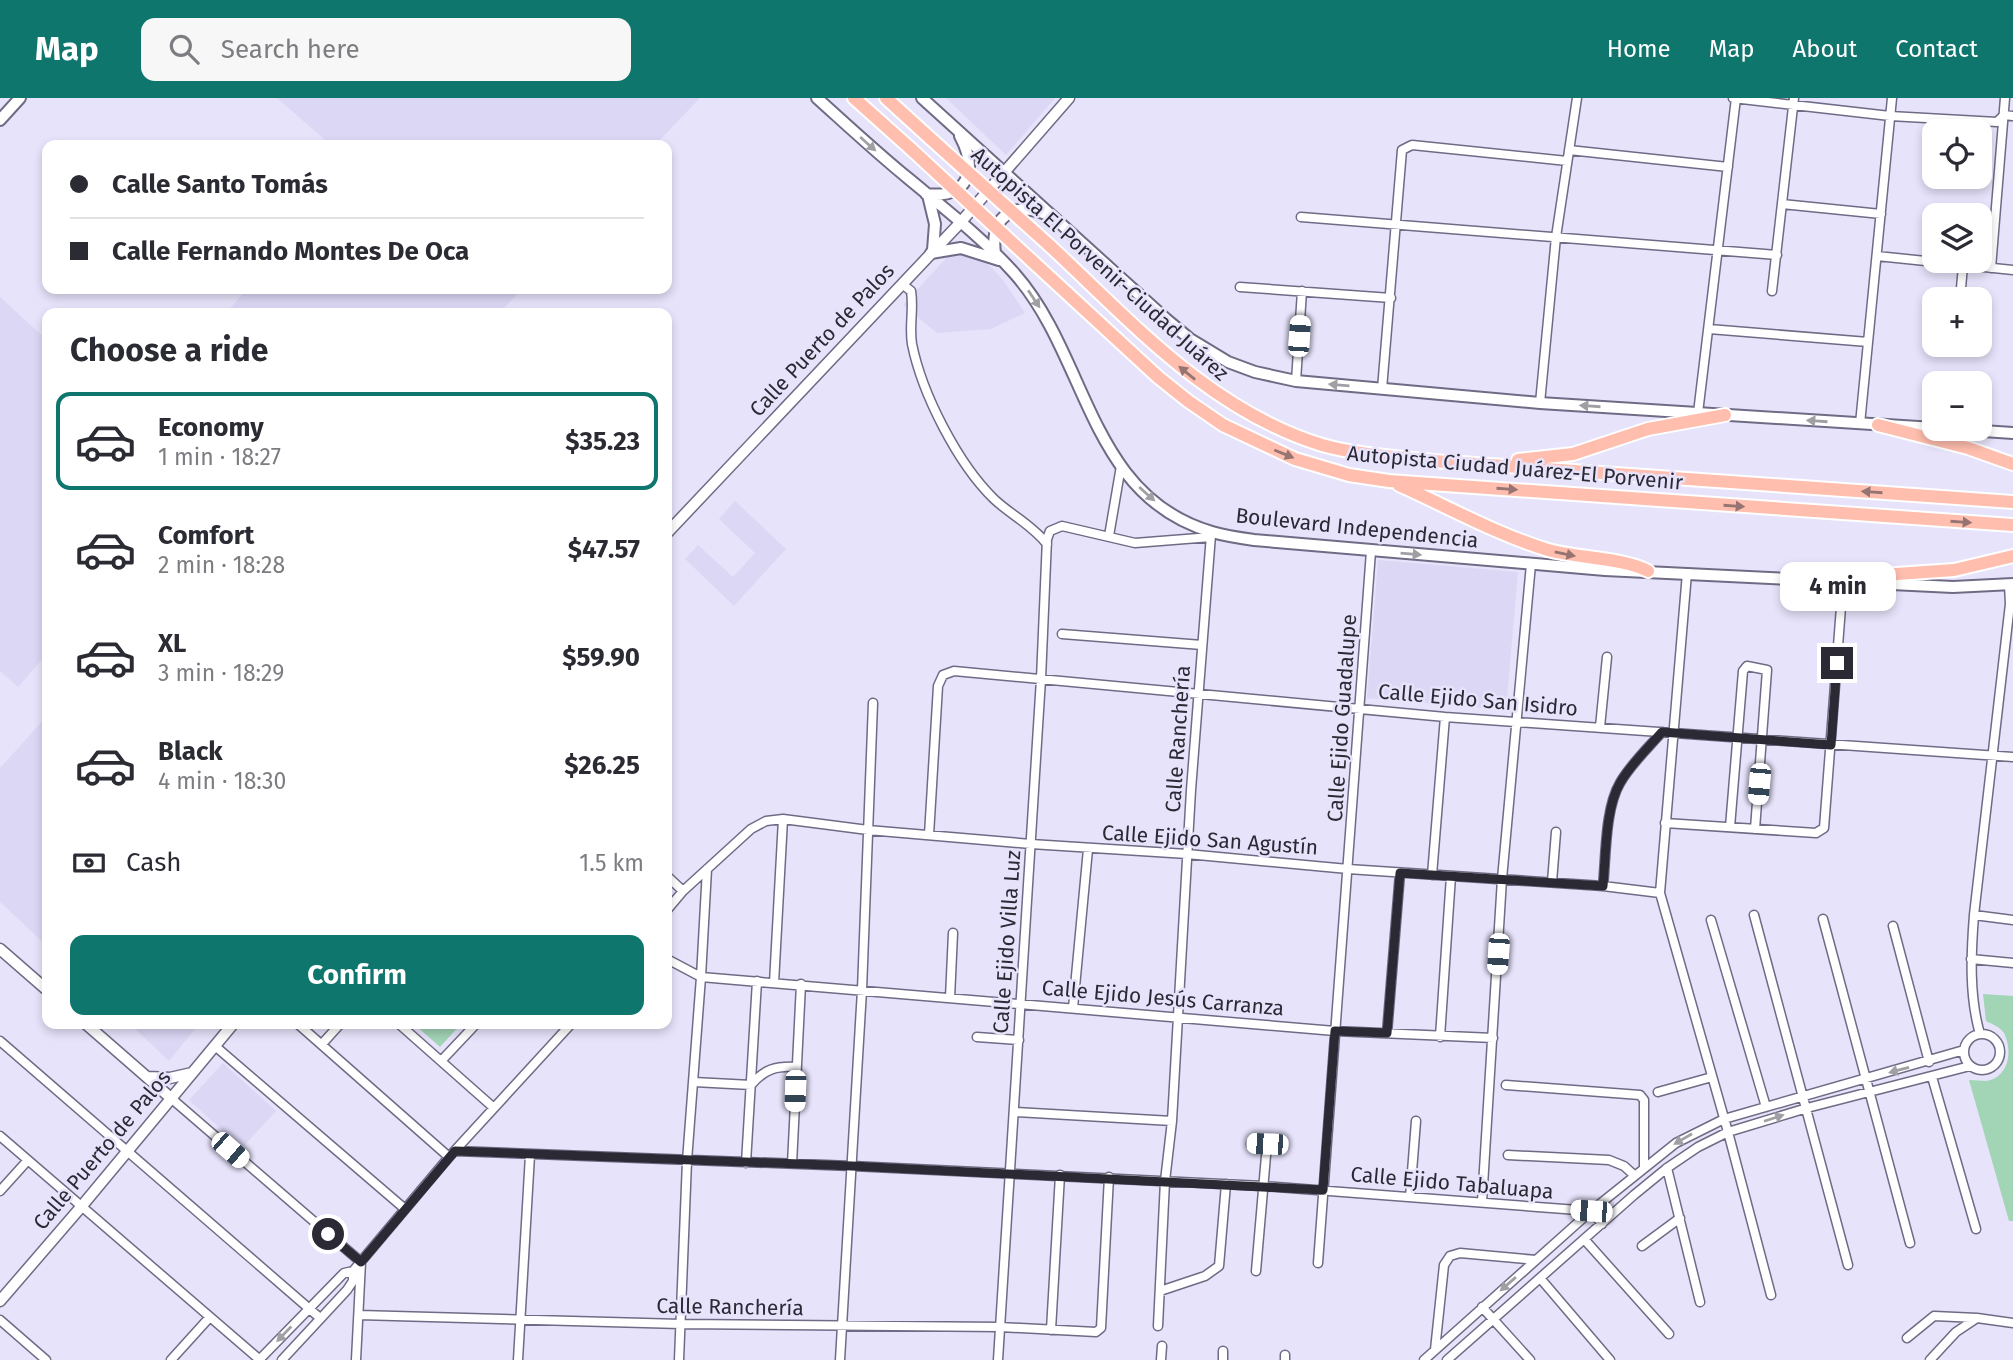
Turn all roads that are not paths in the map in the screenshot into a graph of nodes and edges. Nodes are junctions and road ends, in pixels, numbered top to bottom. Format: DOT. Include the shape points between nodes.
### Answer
graph roads {
  1 [pos="20,98"];
  2 [pos="817,98"];
  3 [pos="854,98"];
  4 [pos="886,98"];
  5 [pos="922,98"];
  6 [pos="1069,98"];
  7 [pos="1577,98"];
  8 [pos="1731,98"];
  9 [pos="1892,98"];
  10 [pos="2005,98"];
  11 [pos="1736,99"];
  12 [pos="1794,101"];
  13 [pos="2,115"];
  14 [pos="1891,116"];
  15 [pos="2009,116"];
  16 [pos="957,129"];
  17 [pos="1569,150"];
  18 [pos="1567,161"];
  19 [pos="1728,167"];
  20 [pos="1005,172"];
  21 [pos="927,194"];
  22 [pos="1782,204"];
  23 [pos="1881,214"];
  24 [pos="1054,217"];
  25 [pos="1301,217"];
  26 [pos="960,223"];
  27 [pos="1397,223"];
  28 [pos="1556,237"];
  29 [pos="1719,250"];
  30 [pos="932,251"];
  31 [pos="995,253"];
  32 [pos="1777,255"];
  33 [pos="1877,256"];
  34 [pos="1992,260"];
  35 [pos="1922,261"];
  36 [pos="1003,262"];
  37 [pos="1992,268"];
  38 [pos="2013,270"];
  39 [pos="902,284"];
  40 [pos="1240,286"];
  41 [pos="1772,290"];
  42 [pos="1302,291"];
  43 [pos="1391,298"];
  44 [pos="1709,329"];
  45 [pos="1868,342"];
  46 [pos="1296,382"];
  47 [pos="1382,389"];
  48 [pos="1540,403"];
  49 [pos="1698,413"];
  50 [pos="1725,415"];
  51 [pos="1860,424"];
  52 [pos="1878,425"];
  53 [pos="1922,427"];
  54 [pos="1992,432"];
  55 [pos="2013,433"];
  56 [pos="1479,463"];
  57 [pos="2013,464"];
  58 [pos="1121,466"];
  59 [pos="1389,481"];
  60 [pos="2013,502"];
  61 [pos="2013,525"];
  62 [pos="672,528"];
  63 [pos="1211,535"];
  64 [pos="1109,536"];
  65 [pos="1047,545"];
  66 [pos="1371,551"];
  67 [pos="2013,556"];
  68 [pos="1531,564"];
  69 [pos="1648,571"];
  70 [pos="1687,573"];
  71 [pos="1843,581"];
  72 [pos="1863,582"];
  73 [pos="2011,584"];
  74 [pos="2011,603"];
  75 [pos="1062,635"];
  76 [pos="1202,645"];
  77 [pos="1607,657"];
  78 [pos="1041,679"];
  79 [pos="1198,693"];
  80 [pos="873,703"];
  81 [pos="1360,707"];
  82 [pos="1445,717"];
  83 [pos="1517,722"];
  84 [pos="1600,727"];
  85 [pos="1662,732"];
  86 [pos="1672,733"];
  87 [pos="1737,737"];
  88 [pos="1763,740"];
  89 [pos="1831,745"];
  90 [pos="1992,756"];
  91 [pos="2013,757"];
  92 [pos="783,819"];
  93 [pos="1665,823"];
  94 [pos="1730,827"];
  95 [pos="1755,829"];
  96 [pos="868,830"];
  97 [pos="1556,832"];
  98 [pos="929,835"];
  99 [pos="1031,844"];
  100 [pos="1088,849"];
  101 [pos="1187,854"];
  102 [pos="707,869"];
  103 [pos="1348,869"];
  104 [pos="1400,873"];
  105 [pos="1432,875"];
  106 [pos="1451,876"];
  107 [pos="1502,879"];
  108 [pos="672,881"];
  109 [pos="1552,882"];
  110 [pos="1603,886"];
  111 [pos="683,891"];
  112 [pos="1660,893"];
  113 [pos="672,904"];
  114 [pos="1754,915"];
  115 [pos="1974,915"];
  116 [pos="1823,919"];
  117 [pos="1712,920"];
  118 [pos="2013,920"];
  119 [pos="1893,926"];
  120 [pos="953,933"];
  121 [pos="0,949"];
  122 [pos="1971,960"];
  123 [pos="672,962"];
  124 [pos="2013,963"];
  125 [pos="701,977"];
  126 [pos="757,981"];
  127 [pos="774,983"];
  128 [pos="801,984"];
  129 [pos="42,986"];
  130 [pos="862,990"];
  131 [pos="950,998"];
  132 [pos="1021,1003"];
  133 [pos="1073,1008"];
  134 [pos="1177,1017"];
  135 [pos="92,1029"];
  136 [pos="229,1029"];
  137 [pos="304,1029"];
  138 [pos="336,1029"];
  139 [pos="405,1029"];
  140 [pos="471,1029"];
  141 [pos="566,1029"];
  142 [pos="1335,1031"];
  143 [pos="1387,1033"];
  144 [pos="1980,1034"];
  145 [pos="976,1037"];
  146 [pos="1440,1037"];
  147 [pos="1493,1038"];
  148 [pos="1019,1040"];
  149 [pos="0,1041"];
  150 [pos="322,1044"];
  151 [pos="215,1046"];
  152 [pos="1964,1050"];
  153 [pos="442,1060"];
  154 [pos="1929,1062"];
  155 [pos="1970,1066"];
  156 [pos="796,1067"];
  157 [pos="192,1072"];
  158 [pos="147,1077"];
  159 [pos="1712,1077"];
  160 [pos="1932,1077"];
  161 [pos="1866,1079"];
  162 [pos="694,1082"];
  163 [pos="751,1085"];
  164 [pos="1506,1085"];
  165 [pos="1658,1092"];
  166 [pos="1870,1093"];
  167 [pos="1804,1096"];
  168 [pos="172,1099"];
  169 [pos="1766,1107"];
  170 [pos="494,1108"];
  171 [pos="1807,1108"];
  172 [pos="1014,1112"];
  173 [pos="1724,1119"];
  174 [pos="1172,1121"];
  175 [pos="1416,1121"];
  176 [pos="1728,1132"];
  177 [pos="0,1136"];
  178 [pos="1251,1144"];
  179 [pos="1267,1144"];
  180 [pos="1282,1146"];
  181 [pos="127,1151"];
  182 [pos="452,1154"];
  183 [pos="530,1155"];
  184 [pos="1508,1155"];
  185 [pos="28,1160"];
  186 [pos="687,1161"];
  187 [pos="746,1163"];
  188 [pos="792,1164"];
  189 [pos="852,1166"];
  190 [pos="1644,1166"];
  191 [pos="1667,1168"];
  192 [pos="1009,1173"];
  193 [pos="1060,1175"];
  194 [pos="1634,1175"];
  195 [pos="1109,1177"];
  196 [pos="1165,1181"];
  197 [pos="1226,1184"];
  198 [pos="1263,1185"];
  199 [pos="1323,1190"];
  200 [pos="0,1191"];
  201 [pos="1410,1197"];
  202 [pos="1482,1202"];
  203 [pos="81,1207"];
  204 [pos="405,1209"];
  205 [pos="1591,1211"];
  206 [pos="1680,1218"];
  207 [pos="1602,1224"];
  208 [pos="1976,1229"];
  209 [pos="1584,1239"];
  210 [pos="1910,1243"];
  211 [pos="1642,1247"];
  212 [pos="1536,1260"];
  213 [pos="361,1262"];
  214 [pos="1318,1263"];
  215 [pos="1848,1265"];
  216 [pos="1256,1270"];
  217 [pos="353,1271"];
  218 [pos="1540,1278"];
  219 [pos="1160,1291"];
  220 [pos="1771,1295"];
  221 [pos="0,1301"];
  222 [pos="1700,1302"];
  223 [pos="1482,1307"];
  224 [pos="308,1309"];
  225 [pos="359,1315"];
  226 [pos="209,1318"];
  227 [pos="320,1318"];
  228 [pos="520,1318"];
  229 [pos="1492,1318"];
  230 [pos="1977,1318"];
  231 [pos="0,1320"];
  232 [pos="2013,1323"];
  233 [pos="681,1324"];
  234 [pos="842,1326"];
  235 [pos="1158,1326"];
  236 [pos="1000,1327"];
  237 [pos="1051,1329"];
  238 [pos="1669,1334"];
  239 [pos="1908,1338"];
  240 [pos="1162,1346"];
  241 [pos="1435,1350"];
  242 [pos="46,1360"];
  243 [pos="171,1360"];
  244 [pos="259,1360"];
  245 [pos="282,1360"];
  246 [pos="356,1360"];
  247 [pos="518,1360"];
  248 [pos="679,1360"];
  249 [pos="840,1360"];
  250 [pos="998,1360"];
  251 [pos="1161,1360"];
  252 [pos="1424,1360"];
  253 [pos="1447,1360"];
  254 [pos="1530,1360"];
  255 [pos="1610,1360"];
  256 [pos="1930,1360"];
  1 -- 13 [label="main road"];
  2 -- 21 [label="main road, Boulevard Independencia, one-way"];
  3 -- 59 [label="highway, Autopista Ciudad Juárez-El Porvenir, one-way, bridge" via="1188,401 1223,425 1295,459"];
  56 -- 4 [label="highway, Autopista El Porvenir-Ciudad Juárez, one-way, bridge" via="1342,450 1295,435 1217,395 1182,369"];
  5 -- 16 [label="main road"];
  6 -- 20 [label="street, Calle Puerto de Palos"];
  7 -- 17 [label="street"];
  8 -- 11 [label="street"];
  9 -- 14 [label="street"];
  10 -- 15 [label="street"];
  11 -- 12 [label="street"];
  11 -- 19 [label="street"];
  12 -- 14 [label="street"];
  12 -- 22 [label="street"];
  14 -- 15 [label="street" via="1997,122"];
  14 -- 23 [label="street"];
  15 -- 34 [label="street"];
  16 -- 20 [label="main road"];
  16 -- 21 [label="main road" via="969,156 965,181 949,194"];
  17 -- 18 [label="street"];
  17 -- 19 [label="street"];
  18 -- 27 [label="street" via="1407,146 1402,150"];
  18 -- 28 [label="street"];
  19 -- 29 [label="street"];
  20 -- 24 [label="main road"];
  20 -- 26 [label="street, Calle Puerto de Palos"];
  21 -- 26 [label="main road, Boulevard Independencia"];
  21 -- 30 [label="main road" via="935,224"];
  22 -- 23 [label="street"];
  22 -- 32 [label="street"];
  23 -- 33 [label="street"];
  24 -- 31 [label="main road" via="1028,208 1013,210 997,228"];
  24 -- 46 [label="main road" via="1190,339 1241,368"];
  25 -- 27 [label="street"];
  26 -- 30 [label="street, Calle Puerto de Palos"];
  26 -- 31 [label="main road, Boulevard Independencia"];
  27 -- 28 [label="street"];
  27 -- 43 [label="street"];
  28 -- 29 [label="street"];
  28 -- 48 [label="street"];
  29 -- 32 [label="street"];
  29 -- 44 [label="street"];
  30 -- 36 [label="main road" via="961,248"];
  30 -- 39 [label="street, Calle Puerto de Palos"];
  31 -- 36 [label="main road, Boulevard Independencia"];
  32 -- 41 [label="street"];
  33 -- 35 [label="street"];
  33 -- 45 [label="street"];
  36 -- 58 [label="main road, Boulevard Independencia, one-way" via="1044,314 1103,440"];
  37 -- 38 [label="street"];
  39 -- 62 [label="street, Calle Puerto de Palos"];
  39 -- 65 [label="street" via="911,291 915,357 958,454 995,499"];
  40 -- 42 [label="street"];
  42 -- 43 [label="street"];
  42 -- 46 [label="street"];
  43 -- 47 [label="street"];
  44 -- 45 [label="street"];
  44 -- 49 [label="street"];
  45 -- 51 [label="street"];
  47 -- 46 [label="main road, one-way"];
  47 -- 48 [label="main road"];
  49 -- 48 [label="main road, one-way"];
  49 -- 50 [label="main road"];
  51 -- 50 [label="main road, one-way"];
  50 -- 56 [label="highway" via="1648,429 1564,456"];
  51 -- 52 [label="main road"];
  52 -- 53 [label="main road"];
  52 -- 57 [label="highway"];
  54 -- 55 [label="main road"];
  60 -- 56 [label="highway, Autopista El Porvenir-Ciudad Juárez, one-way"];
  58 -- 63 [label="main road, Boulevard Independencia, one-way" via="1166,510"];
  58 -- 64 [label="street"];
  59 -- 61 [label="highway, Autopista Ciudad Juárez-El Porvenir, one-way"];
  59 -- 69 [label="highway, one-way" via="1539,547"];
  63 -- 64 [label="street" via="1142,543"];
  63 -- 66 [label="main road, Boulevard Independencia"];
  63 -- 76 [label="street, Calle Ranchería"];
  64 -- 65 [label="street, Calle Ejido Villa Luz" via="1062,526 1053,528"];
  65 -- 78 [label="street, Calle Ejido Villa Luz"];
  66 -- 68 [label="main road, Boulevard Independencia, one-way"];
  66 -- 81 [label="street, Calle Ejido Guadalupe"];
  67 -- 72 [label="highway" via="1954,570 1882,575"];
  68 -- 69 [label="main road, Boulevard Independencia"];
  68 -- 83 [label="street"];
  69 -- 70 [label="main road, Boulevard Independencia"];
  70 -- 71 [label="main road, Boulevard Independencia"];
  70 -- 86 [label="street"];
  71 -- 72 [label="main road, Boulevard Independencia"];
  71 -- 89 [label="street"];
  72 -- 73 [label="main road, Boulevard Independencia" via="1953,587"];
  73 -- 74 [label="street"];
  74 -- 90 [label="street"];
  75 -- 76 [label="street"];
  76 -- 79 [label="street, Calle Ranchería"];
  77 -- 84 [label="street"];
  78 -- 79 [label="street, Calle Ejido San Isidro"];
  78 -- 98 [label="street, Calle Ejido San Isidro" via="954,671 943,675 938,686"];
  78 -- 99 [label="street, Calle Ejido Villa Luz"];
  79 -- 81 [label="street, Calle Ejido San Isidro"];
  79 -- 101 [label="street, Calle Ranchería"];
  80 -- 96 [label="street"];
  81 -- 82 [label="street, Calle Ejido San Isidro"];
  81 -- 103 [label="street, Calle Ejido Guadalupe"];
  82 -- 83 [label="street, Calle Ejido San Isidro"];
  82 -- 105 [label="street"];
  83 -- 84 [label="street, Calle Ejido San Isidro"];
  83 -- 107 [label="street"];
  84 -- 85 [label="street, Calle Ejido San Isidro"];
  85 -- 86 [label="street, Calle Ejido San Isidro"];
  85 -- 110 [label="street" via="1615,792"];
  86 -- 87 [label="street, Calle Ejido San Isidro"];
  86 -- 93 [label="street"];
  87 -- 88 [label="street, Calle Ejido San Isidro"];
  87 -- 88 [label="street" via="1744,669 1765,668"];
  87 -- 94 [label="street"];
  88 -- 89 [label="street, Calle Ejido San Isidro"];
  88 -- 95 [label="street"];
  89 -- 90 [label="street, Calle Ejido San Isidro"];
  89 -- 95 [label="street" via="1822,831"];
  90 -- 91 [label="street, Calle Ejido San Isidro"];
  90 -- 115 [label="street"];
  92 -- 96 [label="street, Calle Ejido San Agustín"];
  92 -- 102 [label="street, Calle Ejido San Agustín" via="759,824"];
  92 -- 127 [label="street"];
  93 -- 94 [label="street"];
  93 -- 112 [label="street"];
  94 -- 95 [label="street"];
  96 -- 98 [label="street, Calle Ejido San Agustín"];
  96 -- 130 [label="street"];
  97 -- 109 [label="street"];
  98 -- 99 [label="street, Calle Ejido San Agustín"];
  99 -- 100 [label="street, Calle Ejido San Agustín"];
  99 -- 132 [label="street, Calle Ejido Villa Luz"];
  100 -- 101 [label="street, Calle Ejido San Agustín"];
  100 -- 133 [label="street"];
  101 -- 103 [label="street, Calle Ejido San Agustín"];
  101 -- 134 [label="street, Calle Ranchería"];
  102 -- 111 [label="street"];
  102 -- 125 [label="street"];
  103 -- 104 [label="street, Calle Ejido San Agustín"];
  103 -- 142 [label="street, Calle Ejido Guadalupe"];
  104 -- 105 [label="street, Calle Ejido San Agustín"];
  104 -- 143 [label="street"];
  105 -- 106 [label="street, Calle Ejido San Agustín"];
  106 -- 107 [label="street, Calle Ejido San Agustín"];
  106 -- 146 [label="street"];
  107 -- 109 [label="street, Calle Ejido San Agustín"];
  107 -- 147 [label="street"];
  108 -- 111 [label="street"];
  109 -- 110 [label="street, Calle Ejido San Agustín"];
  110 -- 112 [label="street, Calle Ejido San Agustín"];
  111 -- 113 [label="street"];
  112 -- 159 [label="street"];
  114 -- 167 [label="street"];
  115 -- 118 [label="street"];
  115 -- 122 [label="street"];
  116 -- 161 [label="street"];
  117 -- 169 [label="street"];
  119 -- 154 [label="street"];
  120 -- 131 [label="street"];
  121 -- 129 [label="street"];
  122 -- 124 [label="street"];
  122 -- 144 [label="street"];
  123 -- 125 [label="street, Calle Ejido Jesús Carranza"];
  125 -- 126 [label="street, Calle Ejido Jesús Carranza"];
  125 -- 162 [label="street"];
  126 -- 127 [label="street, Calle Ejido Jesús Carranza"];
  126 -- 163 [label="street"];
  127 -- 128 [label="street, Calle Ejido Jesús Carranza"];
  128 -- 130 [label="street, Calle Ejido Jesús Carranza"];
  128 -- 156 [label="street"];
  130 -- 131 [label="street, Calle Ejido Jesús Carranza"];
  130 -- 189 [label="street"];
  131 -- 132 [label="street, Calle Ejido Jesús Carranza"];
  132 -- 133 [label="street, Calle Ejido Jesús Carranza"];
  132 -- 148 [label="street, Calle Ejido Villa Luz"];
  133 -- 134 [label="street, Calle Ejido Jesús Carranza"];
  134 -- 142 [label="street, Calle Ejido Jesús Carranza"];
  134 -- 174 [label="street, Calle Ranchería"];
  135 -- 158 [label="street"];
  136 -- 151 [label="street, Calle Puerto de Palos"];
  137 -- 150 [label="street"];
  138 -- 150 [label="street"];
  139 -- 153 [label="street"];
  140 -- 153 [label="street"];
  141 -- 170 [label="street"];
  142 -- 143 [label="street, Calle Ejido Jesús Carranza"];
  142 -- 199 [label="street, Calle Ejido Guadalupe"];
  143 -- 146 [label="street, Calle Ejido Jesús Carranza"];
  144 -- 152 [label="street" via="1969,1040"];
  144 -- 155 [label="street" via="1996,1041 1999,1058 1987,1070"];
  145 -- 148 [label="street"];
  146 -- 147 [label="street, Calle Ejido Jesús Carranza"];
  147 -- 202 [label="street"];
  148 -- 172 [label="street, Calle Ejido Villa Luz"];
  149 -- 181 [label="street"];
  150 -- 182 [label="street"];
  151 -- 157 [label="street, Calle Puerto de Palos"];
  151 -- 204 [label="street"];
  152 -- 154 [label="street"];
  152 -- 155 [label="street"];
  153 -- 170 [label="street"];
  154 -- 161 [label="street, one-way"];
  155 -- 160 [label="street"];
  156 -- 163 [label="street" via="768,1069"];
  156 -- 188 [label="street"];
  157 -- 158 [label="street" via="170,1078"];
  157 -- 168 [label="street, Calle Puerto de Palos"];
  158 -- 168 [label="street"];
  159 -- 165 [label="street"];
  159 -- 173 [label="street"];
  160 -- 166 [label="street"];
  160 -- 208 [label="street"];
  161 -- 166 [label="street"];
  161 -- 167 [label="street"];
  162 -- 163 [label="street"];
  162 -- 186 [label="street"];
  163 -- 187 [label="street"];
  164 -- 190 [label="street" via="1640,1095 1644,1100"];
  166 -- 171 [label="street"];
  166 -- 210 [label="street"];
  167 -- 169 [label="street"];
  167 -- 171 [label="street"];
  168 -- 181 [label="street, Calle Puerto de Palos"];
  168 -- 213 [label="street"];
  169 -- 173 [label="street"];
  170 -- 182 [label="street"];
  176 -- 171 [label="street, one-way"];
  171 -- 215 [label="street"];
  172 -- 174 [label="street"];
  172 -- 192 [label="street, Calle Ejido Villa Luz"];
  173 -- 176 [label="street"];
  173 -- 190 [label="street, one-way" via="1676,1143"];
  174 -- 196 [label="street, Calle Ranchería"];
  175 -- 201 [label="street"];
  176 -- 191 [label="street"];
  176 -- 220 [label="street"];
  177 -- 185 [label="street"];
  178 -- 179 [label="street"];
  179 -- 180 [label="street"];
  179 -- 198 [label="street"];
  181 -- 203 [label="street, Calle Puerto de Palos"];
  181 -- 224 [label="street"];
  182 -- 183 [label="street, Calle Ejido Tabaluapa"];
  182 -- 204 [label="street"];
  183 -- 186 [label="street, Calle Ejido Tabaluapa"];
  183 -- 228 [label="street"];
  184 -- 194 [label="street" via="1609,1160"];
  185 -- 200 [label="street"];
  185 -- 203 [label="street"];
  186 -- 187 [label="street, Calle Ejido Tabaluapa"];
  186 -- 233 [label="street"];
  187 -- 188 [label="street, Calle Ejido Tabaluapa"];
  188 -- 189 [label="street, Calle Ejido Tabaluapa"];
  189 -- 192 [label="street, Calle Ejido Tabaluapa"];
  189 -- 234 [label="street"];
  190 -- 194 [label="street"];
  191 -- 206 [label="street"];
  191 -- 207 [label="street"];
  192 -- 193 [label="street, Calle Ejido Tabaluapa"];
  192 -- 236 [label="street, Calle Ejido Villa Luz"];
  193 -- 195 [label="street, Calle Ejido Tabaluapa"];
  193 -- 237 [label="street"];
  194 -- 205 [label="street"];
  195 -- 196 [label="street, Calle Ejido Tabaluapa"];
  195 -- 237 [label="street, Calle Ranchería" via="1099,1331"];
  196 -- 197 [label="street, Calle Ejido Tabaluapa"];
  196 -- 219 [label="street, Calle Ranchería"];
  197 -- 198 [label="street, Calle Ejido Tabaluapa"];
  197 -- 219 [label="street" via="1220,1264 1205,1276"];
  198 -- 199 [label="street, Calle Ejido Tabaluapa"];
  198 -- 216 [label="street"];
  199 -- 201 [label="street, Calle Ejido Tabaluapa"];
  199 -- 214 [label="street, Calle Ejido Guadalupe"];
  201 -- 202 [label="street, Calle Ejido Tabaluapa"];
  202 -- 205 [label="street, Calle Ejido Tabaluapa"];
  203 -- 221 [label="street, Calle Puerto de Palos"];
  203 -- 226 [label="street"];
  204 -- 213 [label="street"];
  205 -- 207 [label="street"];
  205 -- 212 [label="street"];
  206 -- 211 [label="street"];
  206 -- 222 [label="street"];
  207 -- 209 [label="street"];
  209 -- 218 [label="street"];
  209 -- 238 [label="street"];
  212 -- 223 [label="street, one-way"];
  212 -- 241 [label="street" via="1450,1255 1444,1265"];
  213 -- 217 [label="street"];
  213 -- 225 [label="street"];
  217 -- 224 [label="street" via="344,1273"];
  217 -- 227 [label="street" via="353,1281"];
  218 -- 229 [label="street"];
  218 -- 255 [label="street"];
  219 -- 235 [label="street, Calle Ranchería"];
  223 -- 229 [label="street"];
  223 -- 241 [label="street"];
  224 -- 227 [label="street"];
  224 -- 244 [label="street, one-way"];
  225 -- 228 [label="street, Calle Ranchería"];
  225 -- 246 [label="street"];
  226 -- 243 [label="street"];
  226 -- 244 [label="street"];
  227 -- 245 [label="street"];
  228 -- 233 [label="street, Calle Ranchería"];
  228 -- 247 [label="street"];
  229 -- 253 [label="street"];
  229 -- 254 [label="street"];
  230 -- 232 [label="street"];
  230 -- 239 [label="street" via="1934,1316"];
  230 -- 256 [label="street" via="1956,1332"];
  231 -- 242 [label="street"];
  233 -- 234 [label="street, Calle Ranchería"];
  233 -- 248 [label="street"];
  234 -- 236 [label="street, Calle Ranchería"];
  234 -- 249 [label="street"];
  236 -- 237 [label="street, Calle Ranchería"];
  236 -- 250 [label="street, Calle Ejido Villa Luz"];
  240 -- 251 [label="street"];
  241 -- 252 [label="street"];
}
